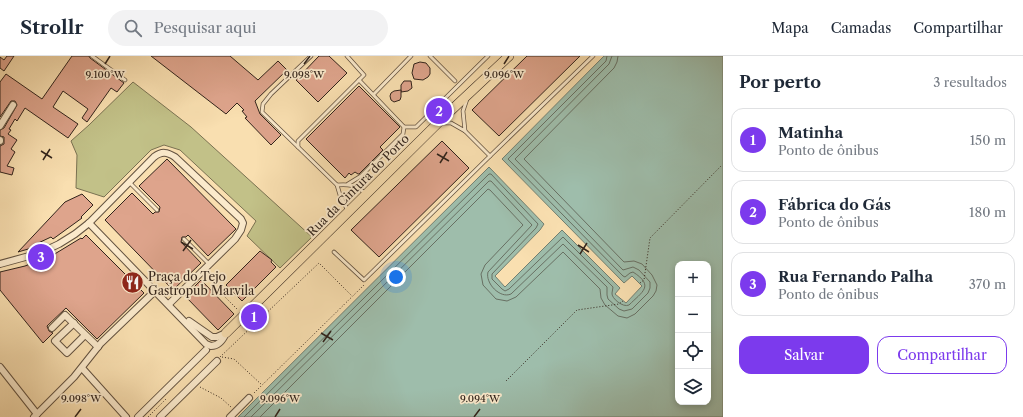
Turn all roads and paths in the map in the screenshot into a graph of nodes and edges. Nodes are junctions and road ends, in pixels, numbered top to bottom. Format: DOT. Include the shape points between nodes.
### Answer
graph roads {
  1 [pos="92,56"];
  2 [pos="310,56"];
  3 [pos="347,56"];
  4 [pos="411,56"];
  5 [pos="430,56"];
  6 [pos="488,56"];
  7 [pos="509,56"];
  8 [pos="593,56"];
  9 [pos="125,80"];
  10 [pos="360,80"];
  11 [pos="455,81"];
  12 [pos="374,94"];
  13 [pos="469,94"];
  14 [pos="13,105"];
  15 [pos="436,125"];
  16 [pos="0,126"];
  17 [pos="404,127"];
  18 [pos="465,132"];
  19 [pos="298,147"];
  20 [pos="490,156"];
  21 [pos="722,165"];
  22 [pos="129,182"];
  23 [pos="348,184"];
  24 [pos="337,185"];
  25 [pos="366,194"];
  26 [pos="157,210"];
  27 [pos="348,212"];
  28 [pos="89,223"];
  29 [pos="184,239"];
  30 [pos="334,252"];
  31 [pos="0,264"];
  32 [pos="209,264"];
  33 [pos="640,283"];
  34 [pos="215,287"];
  35 [pos="155,291"];
  36 [pos="623,301"];
  37 [pos="169,304"];
  38 [pos="244,316"];
  39 [pos="74,323"];
  40 [pos="52,328"];
  41 [pos="226,333"];
  42 [pos="85,335"];
  43 [pos="98,347"];
  44 [pos="206,350"];
  45 [pos="217,361"];
  46 [pos="0,367"];
  47 [pos="82,368"];
  48 [pos="506,381"];
  49 [pos="194,384"];
  50 [pos="262,385"];
  51 [pos="249,398"];
  52 [pos="236,411"];
  53 [pos="35,415"];
  54 [pos="126,417"];
  55 [pos="138,417"];
  56 [pos="160,417"];
  57 [pos="230,417"];
  1 -- 9 [label="lane"];
  2 -- 19 [label="lane" via="263,104 262,112"];
  3 -- 10 [label="lane" via="364,75"];
  4 -- 12 [label="lane"];
  5 -- 11 [label="lane"];
  6 -- 17 [label="lane" via="416,127"];
  7 -- 13 [label="main road, Rua da Cintura do Porto"];
  8 -- 20 [label="lane"];
  10 -- 12 [label="lane"];
  10 -- 19 [label="lane" via="298,141"];
  12 -- 17 [label="lane"];
  13 -- 15 [label="main road, Rua da Cintura do Porto"];
  13 -- 18 [label="lane" via="463,111"];
  14 -- 16 [label="street"];
  15 -- 18 [label="lane" via="451,123"];
  15 -- 25 [label="main road, Rua da Cintura do Porto"];
  17 -- 23 [label="lane" via="403,134 361,176"];
  18 -- 20 [label="lane"];
  19 -- 24 [label="lane"];
  20 -- 30 [label="lane" via="364,280"];
  21 -- 33 [label="path" via="650,238 644,280"];
  22 -- 26 [label="lane"];
  22 -- 28 [label="street"];
  22 -- 32 [label="street" via="156,156 164,152 241,219 243,226 238,235"];
  23 -- 24 [label="lane"];
  23 -- 25 [label="lane"];
  24 -- 27 [label="lane"];
  25 -- 27 [label="main road, Rua da Cintura do Porto"];
  27 -- 38 [label="main road, Rua da Cintura do Porto"];
  28 -- 31 [label="street" via="76,234 51,248"];
  28 -- 35 [label="street"];
  29 -- 32 [label="lane"];
  32 -- 37 [label="street"];
  34 -- 38 [label="path"];
  35 -- 37 [label="street"];
  35 -- 43 [label="street"];
  36 -- 48 [label="path" via="619,304 577,310"];
  37 -- 41 [label="street" via="204,342 211,346 220,344"];
  38 -- 41 [label="main road, Rua da Cintura do Porto"];
  39 -- 40 [label="street" via="65,315"];
  39 -- 42 [label="street"];
  39 -- 42 [label="street" via="55,341 67,353"];
  42 -- 43 [label="street"];
  43 -- 47 [label="street"];
  44 -- 55 [label="street"];
  45 -- 49 [label="street"];
  46 -- 53 [label="street"];
  47 -- 53 [label="street"];
  47 -- 54 [label="street"];
  49 -- 52 [label="path" via="221,398"];
  49 -- 56 [label="street"];
  50 -- 50 [label="path" via="234,359 220,357 319,263 352,297"];
  50 -- 51 [label="path"];
  51 -- 52 [label="street"];
  52 -- 57 [label="street"];
}
